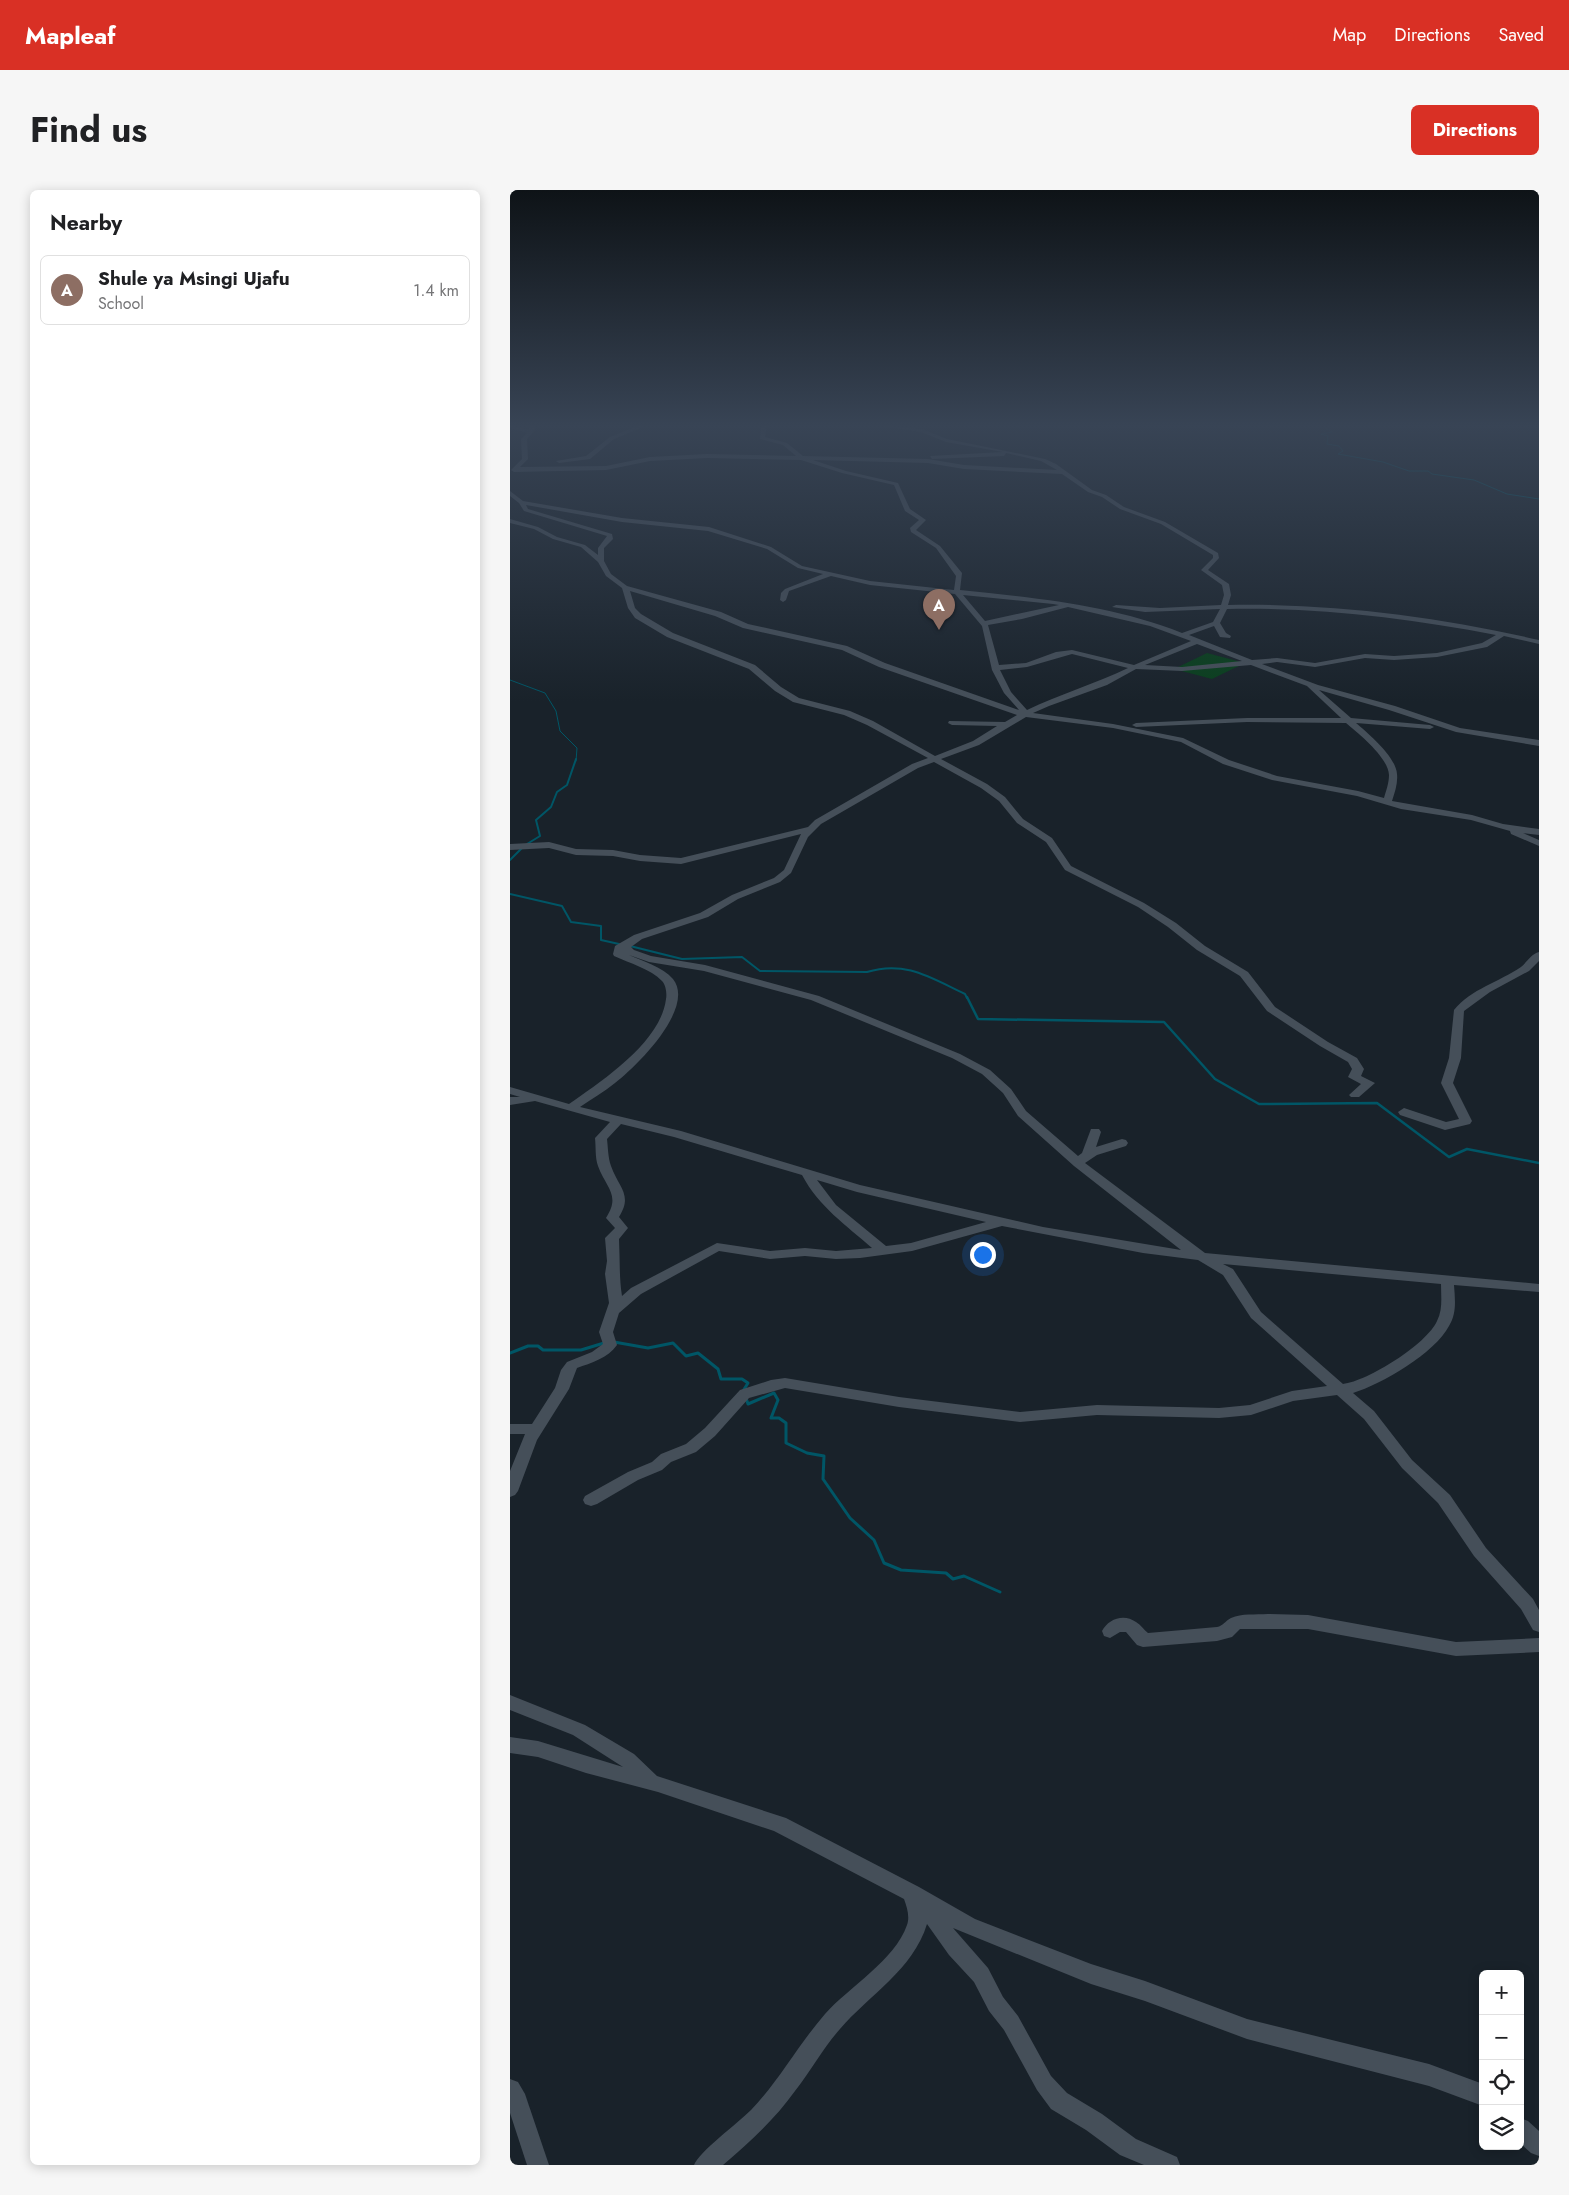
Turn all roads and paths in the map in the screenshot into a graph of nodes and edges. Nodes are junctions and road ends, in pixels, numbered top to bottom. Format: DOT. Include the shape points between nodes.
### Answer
graph roads {
  1 [pos="549,517"];
  2 [pos="606,517"];
  3 [pos="919,517"];
  4 [pos="1147,517"];
  5 [pos="510,521"];
  6 [pos="601,560"];
  7 [pos="830,574"];
  8 [pos="625,587"];
  9 [pos="958,593"];
  10 [pos="783,600"];
  11 [pos="1059,603"];
  12 [pos="1070,604"];
  13 [pos="1223,608"];
  14 [pos="1216,623"];
  15 [pos="984,624"];
  16 [pos="1502,634"];
  17 [pos="1180,636"];
  18 [pos="1227,636"];
  19 [pos="1195,642"];
  20 [pos="1539,642"];
  21 [pos="1247,662"];
  22 [pos="1134,667"];
  23 [pos="996,668"];
  24 [pos="1308,685"];
  25 [pos="1025,715"];
  26 [pos="1347,720"];
  27 [pos="952,723"];
  28 [pos="1006,724"];
  29 [pos="1113,726"];
  30 [pos="1459,730"];
  31 [pos="1539,743"];
  32 [pos="932,759"];
  33 [pos="1387,802"];
  34 [pos="1502,827"];
  35 [pos="810,829"];
  36 [pos="1539,832"];
  37 [pos="1539,843"];
  38 [pos="510,847"];
  39 [pos="625,946"];
  40 [pos="1539,955"];
  41 [pos="510,1090"];
  42 [pos="1356,1095"];
  43 [pos="536,1098"];
  44 [pos="510,1102"];
  45 [pos="570,1108"];
  46 [pos="1404,1112"];
  47 [pos="618,1120"];
  48 [pos="1095,1132"];
  49 [pos="1122,1143"];
  50 [pos="1088,1152"];
  51 [pos="1078,1163"];
  52 [pos="808,1175"];
  53 [pos="1000,1222"];
  54 [pos="882,1250"];
  55 [pos="1198,1256"];
  56 [pos="1447,1279"];
  57 [pos="1539,1288"];
  58 [pos="615,1310"];
  59 [pos="1340,1390"];
  60 [pos="510,1429"];
  61 [pos="537,1429"];
  62 [pos="510,1491"];
  63 [pos="591,1500"];
  64 [pos="1539,1625"];
  65 [pos="1110,1631"];
  66 [pos="1539,1645"];
  67 [pos="510,1702"];
  68 [pos="510,1745"];
  69 [pos="658,1784"];
  70 [pos="912,1893"];
  71 [pos="933,1907"];
  72 [pos="510,2090"];
  73 [pos="1479,2094"];
  74 [pos="1524,2132"];
  75 [pos="1539,2145"];
  76 [pos="538,2165"];
  77 [pos="705,2165"];
  78 [pos="1169,2165"];
  1 -- 6 [label="street" via="608,533 611,537 601,548"];
  2 -- 7 [label="street" via="709,529 769,548 795,564"];
  3 -- 9 [label="street" via="924,520 913,531 938,547 959,573"];
  4 -- 13 [label="street" via="1216,554 1204,570 1226,584 1227,598"];
  5 -- 6 [label="street" via="582,546"];
  6 -- 8 [label="street" via="608,575"];
  7 -- 9 [label="street" via="893,587"];
  7 -- 10 [label="street" via="787,590"];
  8 -- 25 [label="street" via="718,614 746,626 844,648 882,665"];
  8 -- 32 [label="street" via="638,616 670,635 752,666 773,686 793,698 862,719"];
  9 -- 11 [label="street"];
  9 -- 15 [label="street"];
  11 -- 12 [label="street"];
  11 -- 13 [label="street" via="1131,609"];
  12 -- 15 [label="street"];
  12 -- 17 [label="street" via="1146,622"];
  13 -- 14 [label="street"];
  13 -- 16 [label="street" via="1364,612"];
  14 -- 17 [label="street"];
  14 -- 18 [label="street"];
  15 -- 23 [label="street"];
  16 -- 20 [label="street"];
  16 -- 21 [label="street" via="1476,648 1428,656 1364,656 1311,665 1280,660"];
  17 -- 19 [label="street"];
  19 -- 21 [label="street"];
  19 -- 22 [label="street"];
  21 -- 22 [label="street" via="1182,668"];
  21 -- 24 [label="street"];
  22 -- 23 [label="street" via="1072,652 1025,665"];
  22 -- 25 [label="street" via="1104,683"];
  23 -- 25 [label="street"];
  24 -- 26 [label="street"];
  24 -- 30 [label="street"];
  25 -- 28 [label="street"];
  25 -- 29 [label="street"];
  26 -- 29 [label="street"];
  26 -- 30 [label="street"];
  26 -- 33 [label="street" via="1391,767"];
  27 -- 28 [label="street"];
  28 -- 32 [label="street" via="976,743"];
  29 -- 33 [label="street" via="1188,742 1226,762 1275,778"];
  30 -- 31 [label="street"];
  32 -- 35 [label="street" via="827,816"];
  32 -- 42 [label="street" via="999,796 1020,821 1049,840 1068,868 1172,925 1246,976 1275,1012 1354,1060 1358,1069 1354,1077 1369,1083"];
  33 -- 34 [label="street"];
  34 -- 36 [label="street"];
  34 -- 37 [label="street"];
  35 -- 38 [label="street" via="681,861 576,852 550,845"];
  35 -- 39 [label="street" via="788,870 777,880 704,914 638,936"];
  39 -- 45 [label="street" via="619,948 618,954 669,981 672,995 670,1012 656,1036 612,1080"];
  39 -- 51 [label="street" via="630,952 649,959 706,968 815,998 956,1056 995,1079 1022,1113"];
  40 -- 46 [label="street" via="1525,969 1486,990 1459,1010 1455,1058 1447,1083 1466,1121 1444,1126"];
  41 -- 43 [label="street"];
  43 -- 44 [label="street"];
  43 -- 45 [label="street"];
  45 -- 47 [label="street"];
  47 -- 52 [label="street" via="677,1134"];
  47 -- 58 [label="street" via="602,1134 600,1140 604,1165 619,1195 618,1207 612,1218 622,1228 612,1238"];
  48 -- 50 [label="street"];
  49 -- 50 [label="street"];
  50 -- 51 [label="street"];
  51 -- 55 [label="street"];
  52 -- 53 [label="street"];
  52 -- 54 [label="street" via="833,1210"];
  53 -- 54 [label="street" via="912,1247"];
  53 -- 55 [label="street"];
  54 -- 58 [label="street" via="860,1254 804,1252 770,1255 717,1247 636,1292"];
  55 -- 56 [label="street"];
  55 -- 59 [label="street" via="1228,1272 1256,1314"];
  56 -- 57 [label="street"];
  56 -- 59 [label="street" via="1446,1318 1429,1341 1370,1382"];
  58 -- 61 [label="street" via="606,1332 610,1345 572,1365 562,1389"];
  59 -- 63 [label="street" via="1292,1396 1242,1411 1106,1410 1020,1417 785,1382 745,1394 704,1439 691,1448 666,1458 657,1466"];
  59 -- 64 [label="street" via="1369,1415 1408,1464 1444,1499 1480,1552 1527,1604"];
  60 -- 61 [label="street"];
  61 -- 62 [label="street"];
  65 -- 66 [label="street" via="1124,1625 1134,1628 1143,1640 1171,1639 1223,1633 1239,1622 1308,1622 1456,1649"];
  67 -- 69 [label="street" via="579,1730 628,1760"];
  68 -- 69 [label="street" via="538,1749"];
  69 -- 70 [label="street" via="779,1824"];
  70 -- 71 [label="street"];
  70 -- 77 [label="street" via="919,1917 915,1930 882,1977 834,2020 787,2085 748,2130"];
  71 -- 73 [label="street" via="968,1926 1036,1954 1247,2029 1429,2075"];
  71 -- 78 [label="street" via="934,1918 981,1975 1044,2083 1059,2101 1128,2147"];
  72 -- 76 [label="street"];
  74 -- 75 [label="street"];
}
